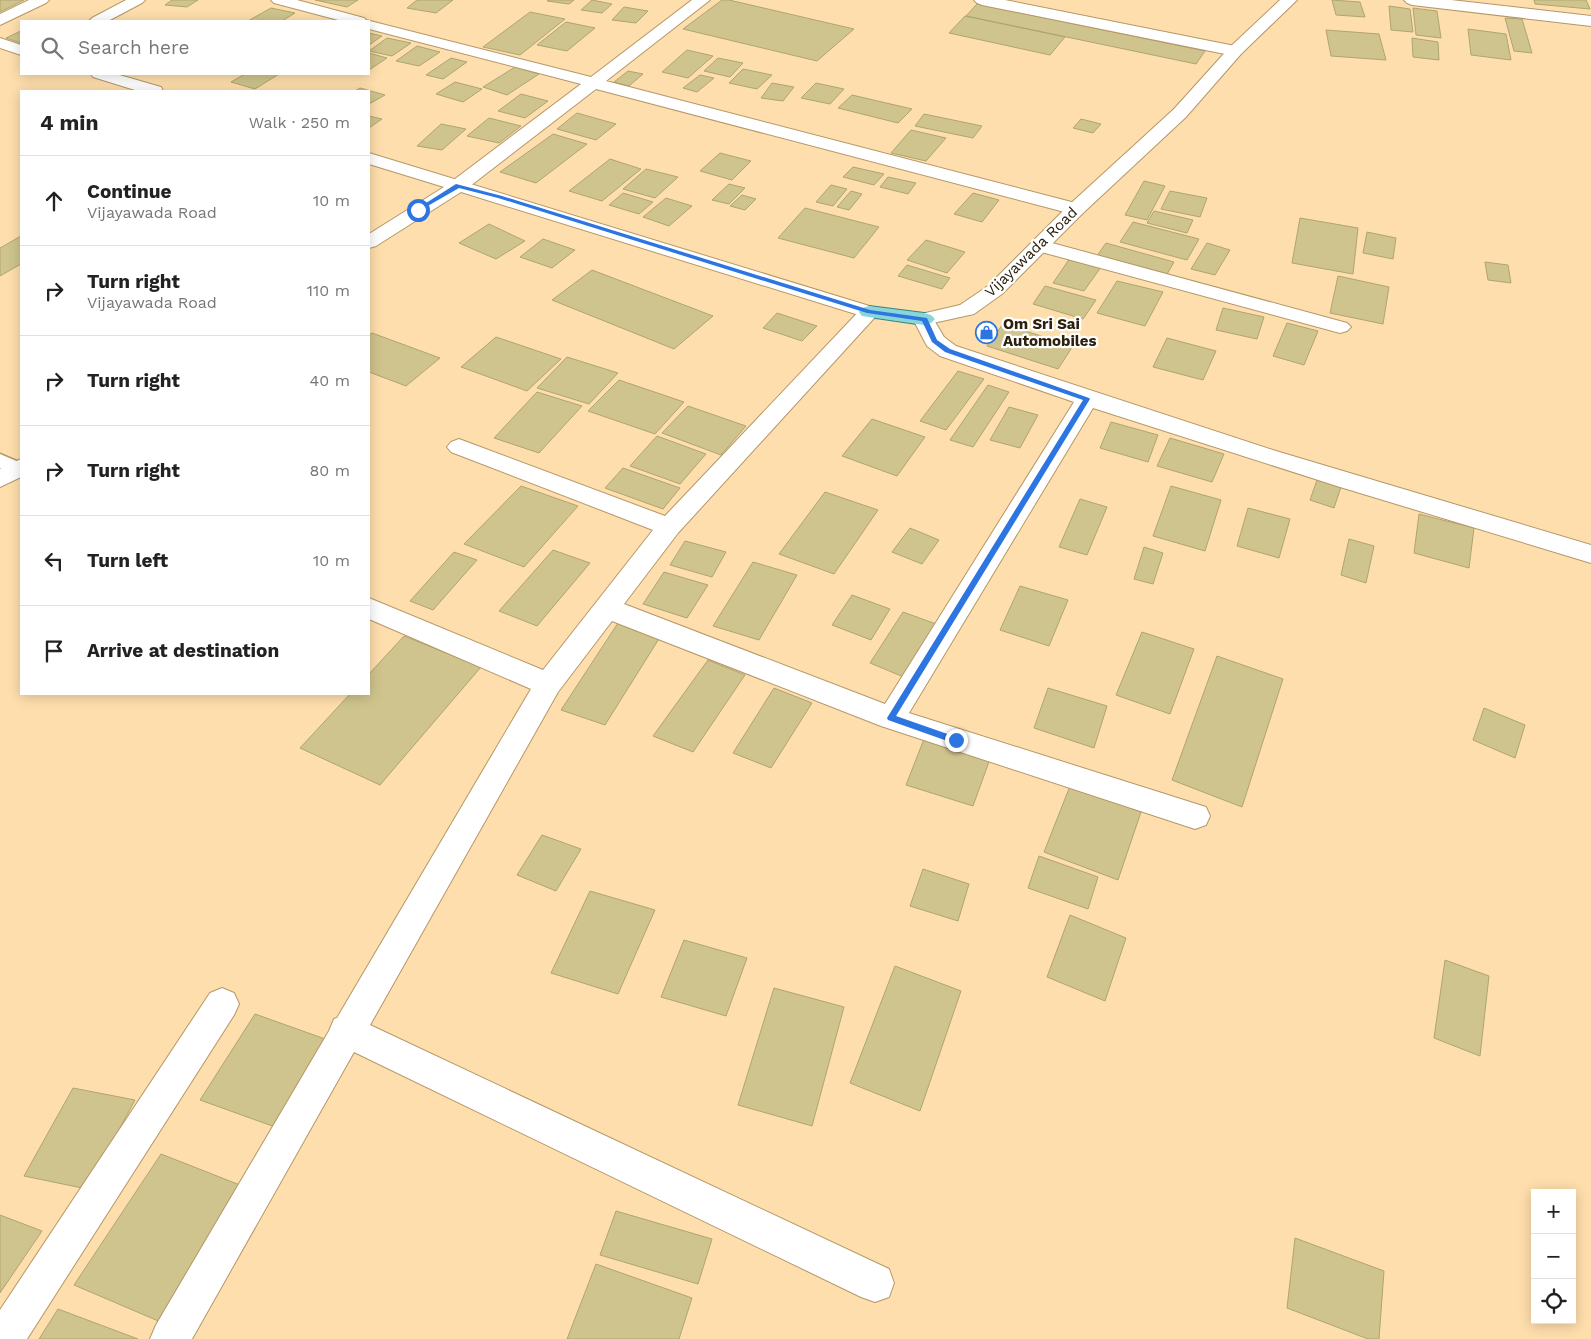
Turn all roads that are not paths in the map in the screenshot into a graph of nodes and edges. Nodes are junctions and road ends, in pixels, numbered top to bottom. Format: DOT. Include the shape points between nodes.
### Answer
graph roads {
  1 [pos="41,0"];
  2 [pos="137,0"];
  3 [pos="279,0"];
  4 [pos="982,0"];
  5 [pos="1289,0"];
  6 [pos="1412,0"];
  7 [pos="694,1"];
  8 [pos="0,20"];
  9 [pos="99,20"];
  10 [pos="355,20"];
  11 [pos="1591,21"];
  12 [pos="370,24"];
  13 [pos="0,43"];
  14 [pos="20,50"];
  15 [pos="1235,51"];
  16 [pos="102,75"];
  17 [pos="594,84"];
  18 [pos="152,90"];
  19 [pos="370,158"];
  20 [pos="458,186"];
  21 [pos="1076,208"];
  22 [pos="370,241"];
  23 [pos="1041,246"];
  24 [pos="869,312"];
  25 [pos="924,319"];
  26 [pos="1340,327"];
  27 [pos="1087,399"];
  28 [pos="458,447"];
  29 [pos="670,527"];
  30 [pos="1591,554"];
  31 [pos="370,608"];
  32 [pos="606,608"];
  33 [pos="548,684"];
  34 [pos="891,718"];
  35 [pos="1195,816"];
  36 [pos="222,1004"];
  37 [pos="346,1031"];
  38 [pos="875,1283"];
  39 [pos="4,1339"];
  40 [pos="170,1339"];
  1 -- 8 [label="street"];
  2 -- 9 [label="street"];
  3 -- 10 [label="street"];
  4 -- 15 [label="street"];
  5 -- 15 [label="street, Vijayawada Road"];
  6 -- 11 [label="street"];
  7 -- 17 [label="street"];
  12 -- 17 [label="street"];
  13 -- 14 [label="street"];
  15 -- 21 [label="street, Vijayawada Road" via="1180,113"];
  16 -- 18 [label="street"];
  17 -- 20 [label="street"];
  17 -- 21 [label="street"];
  19 -- 20 [label="street, Vijayawada Road"];
  20 -- 22 [label="street"];
  20 -- 24 [label="street, Vijayawada Road"];
  21 -- 23 [label="street, Vijayawada Road"];
  23 -- 25 [label="street, Vijayawada Road" via="995,290 967,310"];
  23 -- 26 [label="street"];
  24 -- 25 [label="main road, Vijayawada Road"];
  24 -- 29 [label="street"];
  25 -- 27 [label="street" via="935,341 948,351"];
  27 -- 30 [label="street" via="1412,502"];
  27 -- 34 [label="street"];
  28 -- 29 [label="street"];
  29 -- 32 [label="street"];
  31 -- 33 [label="street"];
  32 -- 33 [label="street"];
  32 -- 34 [label="street"];
  33 -- 37 [label="street"];
  34 -- 35 [label="street"];
  36 -- 39 [label="street"];
  37 -- 38 [label="street"];
  37 -- 40 [label="street"];
}
